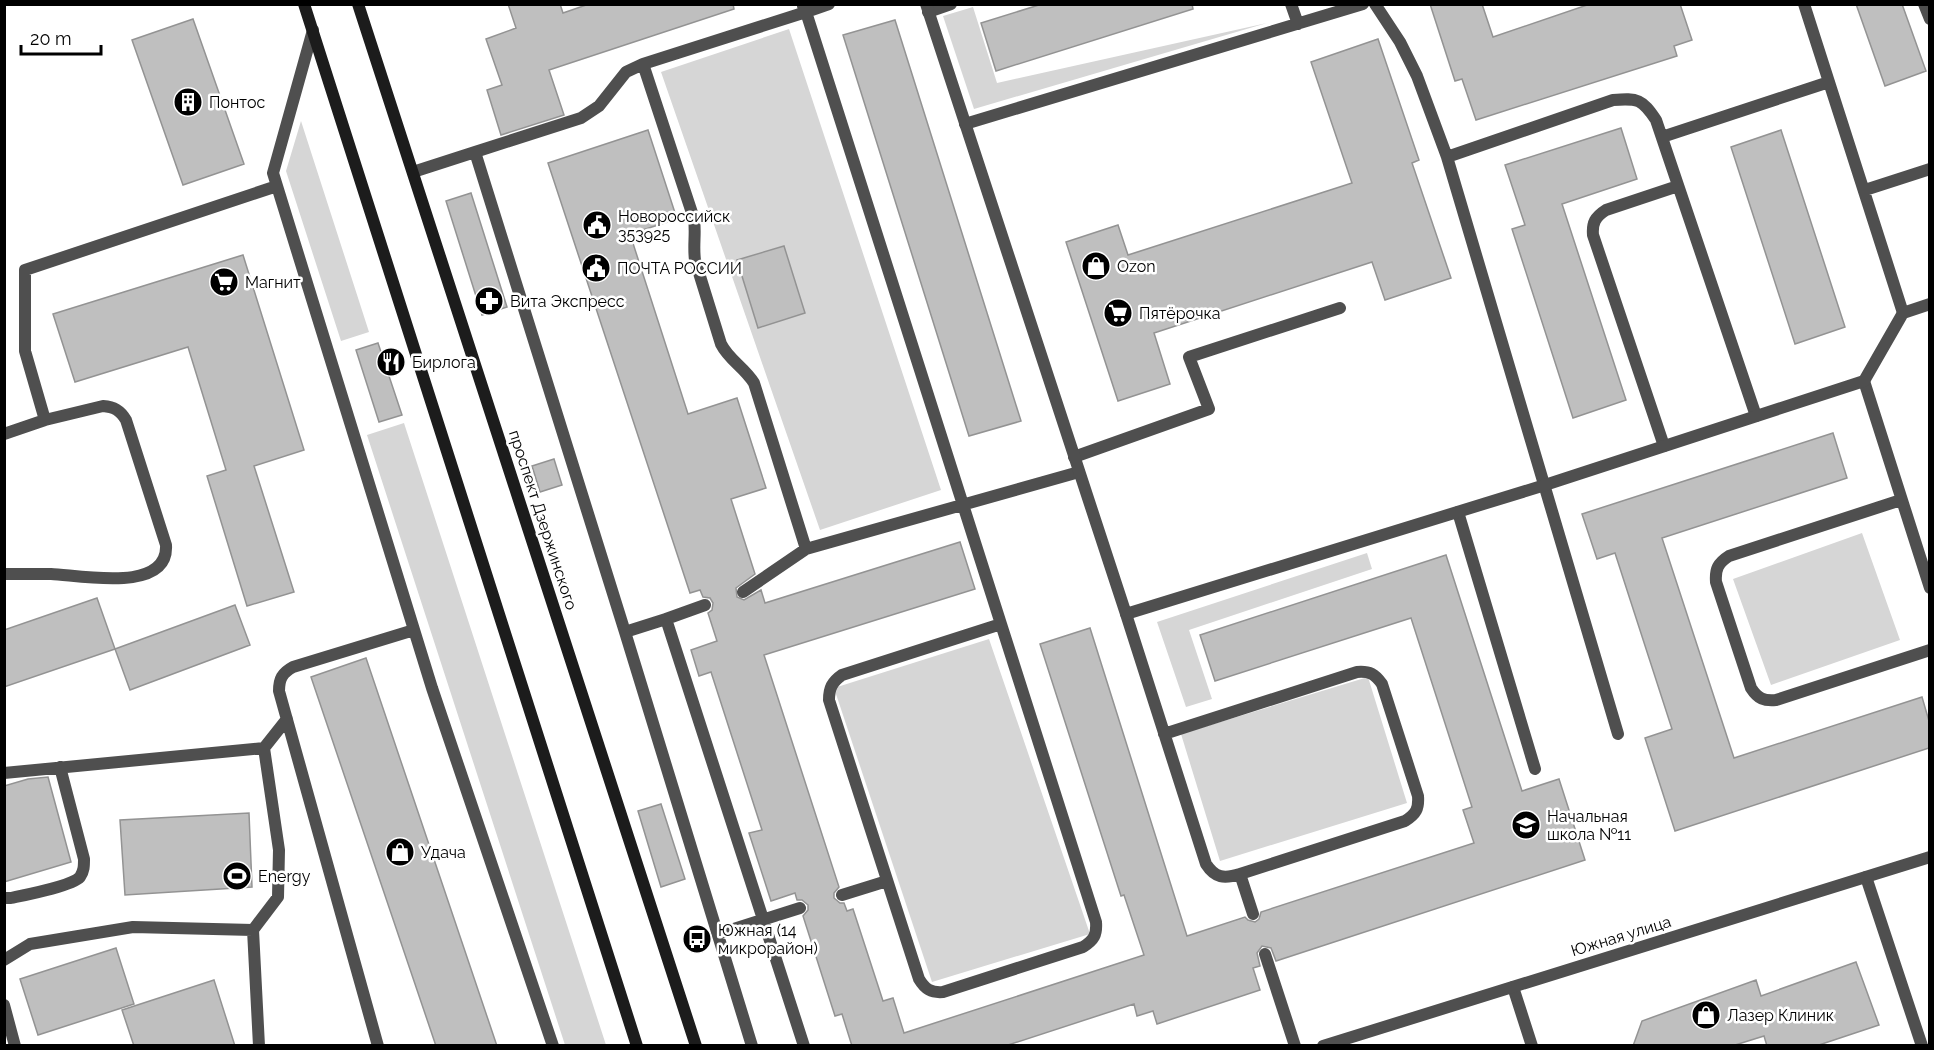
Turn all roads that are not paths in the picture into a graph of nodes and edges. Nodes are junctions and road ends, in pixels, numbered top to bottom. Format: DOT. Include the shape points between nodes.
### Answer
graph roads {
  1 [pos="304,4"];
  2 [pos="358,4"];
  3 [pos="829,4"];
  4 [pos="951,4"];
  5 [pos="1291,4"];
  6 [pos="1363,4"];
  7 [pos="1375,4"];
  8 [pos="1804,4"];
  9 [pos="1924,4"];
  10 [pos="804,8"];
  11 [pos="927,8"];
  12 [pos="1929,19"];
  13 [pos="1298,24"];
  14 [pos="312,30"];
  15 [pos="643,64"];
  16 [pos="1829,82"];
  17 [pos="965,124"];
  18 [pos="1662,137"];
  19 [pos="475,152"];
  20 [pos="1447,157"];
  21 [pos="1929,169"];
  22 [pos="413,172"];
  23 [pos="277,186"];
  24 [pos="1678,186"];
  25 [pos="1864,190"];
  26 [pos="1929,304"];
  27 [pos="1340,308"];
  28 [pos="1904,313"];
  29 [pos="1864,381"];
  30 [pos="1756,416"];
  31 [pos="45,420"];
  32 [pos="4,434"];
  33 [pos="1664,446"];
  34 [pos="1074,457"];
  35 [pos="1079,472"];
  36 [pos="1545,485"];
  37 [pos="1901,500"];
  38 [pos="962,506"];
  39 [pos="1458,512"];
  40 [pos="806,549"];
  41 [pos="4,574"];
  42 [pos="1929,588"];
  43 [pos="743,592"];
  44 [pos="705,605"];
  45 [pos="1126,614"];
  46 [pos="666,619"];
  47 [pos="1001,624"];
  48 [pos="414,630"];
  49 [pos="625,632"];
  50 [pos="1929,650"];
  51 [pos="287,719"];
  52 [pos="1164,734"];
  53 [pos="1618,734"];
  54 [pos="264,748"];
  55 [pos="60,767"];
  56 [pos="1535,769"];
  57 [pos="4,773"];
  58 [pos="1929,857"];
  59 [pos="1240,874"];
  60 [pos="1866,877"];
  61 [pos="887,881"];
  62 [pos="842,895"];
  63 [pos="4,898"];
  64 [pos="800,908"];
  65 [pos="1253,915"];
  66 [pos="764,920"];
  67 [pos="254,930"];
  68 [pos="718,934"];
  69 [pos="1265,954"];
  70 [pos="4,960"];
  71 [pos="1513,987"];
  72 [pos="4,1005"];
  73 [pos="15,1046"];
  74 [pos="259,1046"];
  75 [pos="378,1046"];
  76 [pos="553,1046"];
  77 [pos="637,1046"];
  78 [pos="696,1046"];
  79 [pos="752,1046"];
  80 [pos="804,1046"];
  81 [pos="1295,1046"];
  82 [pos="1323,1046"];
  83 [pos="1532,1046"];
  84 [pos="1922,1046"];
  1 -- 14 [label="street"];
  2 -- 22 [label="street, проспект Дзержинского"];
  3 -- 10 [label="street"];
  4 -- 11 [label="street"];
  5 -- 13 [label="street"];
  6 -- 13 [label="street"];
  7 -- 20 [label="street" via="1417,76"];
  8 -- 16 [label="street"];
  9 -- 12 [label="street"];
  10 -- 15 [label="street"];
  10 -- 38 [label="street"];
  11 -- 17 [label="street"];
  13 -- 17 [label="street"];
  14 -- 23 [label="street" via="273,173"];
  14 -- 77 [label="street"];
  15 -- 19 [label="street" via="626,72 599,106 581,118"];
  15 -- 40 [label="street" via="694,219 694,260 721,344 754,383"];
  16 -- 18 [label="street"];
  16 -- 25 [label="street"];
  17 -- 34 [label="street"];
  18 -- 20 [label="street" via="1647,107 1634,98 1613,100"];
  18 -- 24 [label="street"];
  19 -- 22 [label="street"];
  19 -- 49 [label="street"];
  20 -- 36 [label="street"];
  21 -- 25 [label="street"];
  22 -- 78 [label="street, проспект Дзержинского"];
  23 -- 31 [label="street" via="25,270 25,351"];
  23 -- 48 [label="street"];
  24 -- 30 [label="street"];
  24 -- 33 [label="street" via="1606,210 1593,225 1593,236"];
  25 -- 28 [label="street"];
  26 -- 28 [label="street"];
  27 -- 34 [label="street" via="1189,357 1209,409"];
  28 -- 29 [label="street"];
  29 -- 30 [label="street"];
  29 -- 37 [label="street"];
  30 -- 33 [label="street"];
  31 -- 32 [label="street"];
  31 -- 41 [label="street" via="103,406 121,411 166,555 154,570 134,578"];
  33 -- 36 [label="street"];
  34 -- 35 [label="street"];
  35 -- 38 [label="street"];
  35 -- 45 [label="street"];
  36 -- 39 [label="street"];
  36 -- 53 [label="street"];
  37 -- 42 [label="street"];
  37 -- 50 [label="street" via="1729,556 1720,562 1716,582 1751,688 1766,701"];
  38 -- 40 [label="street"];
  38 -- 47 [label="street"];
  39 -- 45 [label="street"];
  39 -- 56 [label="street"];
  40 -- 43 [label="street"];
  44 -- 46 [label="street"];
  45 -- 52 [label="street"];
  46 -- 49 [label="street"];
  46 -- 66 [label="street"];
  47 -- 61 [label="street" via="842,675 829,690"];
  47 -- 61 [label="street" via="1097,932 1092,942 1083,947 944,992 933,992 918,979"];
  48 -- 51 [label="street" via="284,672 279,691"];
  48 -- 76 [label="street"];
  49 -- 68 [label="street"];
  51 -- 54 [label="street"];
  51 -- 75 [label="street"];
  52 -- 59 [label="street" via="1206,864 1221,878"];
  52 -- 59 [label="street" via="1357,672 1368,671 1382,684 1418,796 1419,807 1414,815 1406,821"];
  54 -- 55 [label="street"];
  54 -- 67 [label="street" via="279,850 278,897"];
  55 -- 57 [label="street"];
  55 -- 63 [label="street" via="84,869 70,883"];
  58 -- 60 [label="street, Южная улица"];
  59 -- 65 [label="street"];
  60 -- 71 [label="street, Южная улица"];
  60 -- 84 [label="street"];
  61 -- 62 [label="street"];
  64 -- 66 [label="street"];
  66 -- 68 [label="street"];
  66 -- 80 [label="street"];
  67 -- 70 [label="street" via="133,927 30,944"];
  67 -- 74 [label="street"];
  68 -- 79 [label="street"];
  69 -- 81 [label="street"];
  71 -- 82 [label="street, Южная улица"];
  71 -- 83 [label="street"];
  72 -- 73 [label="street"];
}
